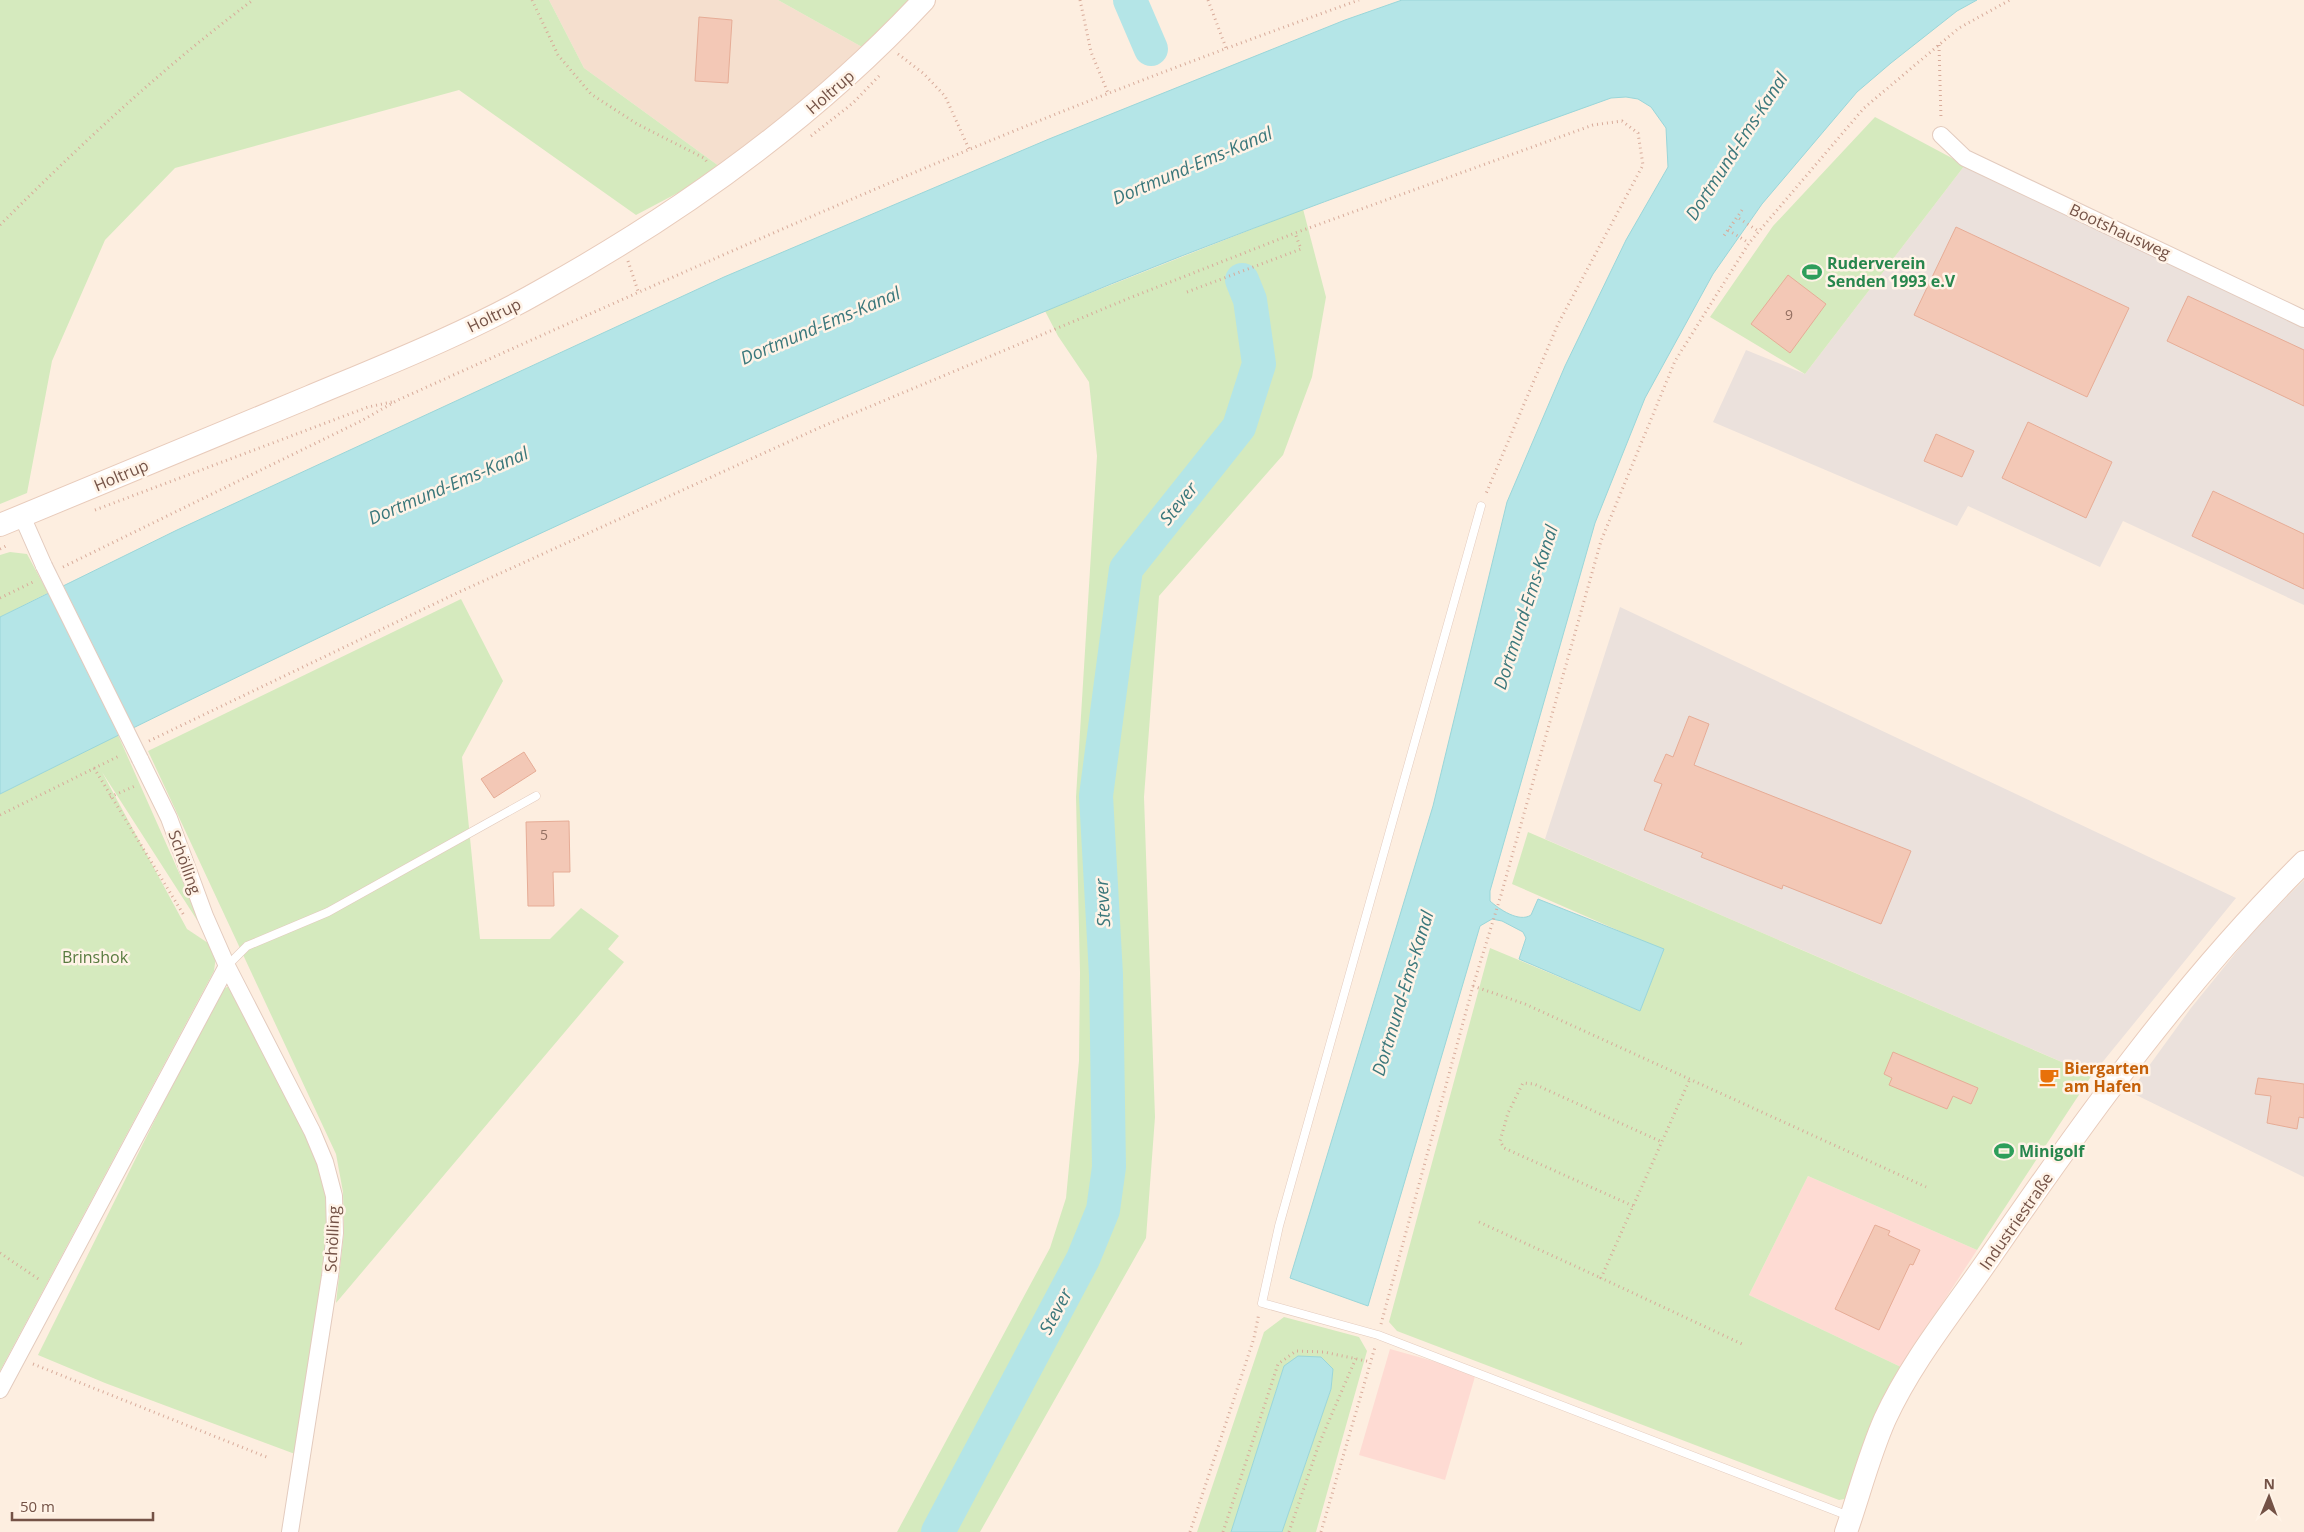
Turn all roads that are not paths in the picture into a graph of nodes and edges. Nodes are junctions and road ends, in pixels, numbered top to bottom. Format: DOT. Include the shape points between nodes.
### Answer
graph roads {
  1 [pos="924,0"];
  2 [pos="1941,135"];
  3 [pos="2304,319"];
  4 [pos="1481,506"];
  5 [pos="22,516"];
  6 [pos="0,525"];
  7 [pos="536,796"];
  8 [pos="2304,862"];
  9 [pos="227,966"];
  10 [pos="0,1390"];
  11 [pos="1849,1524"];
  12 [pos="290,1532"];
  1 -- 5 [label="street, Holtrup" via="838,86 780,134 719,179 551,286 378,368"];
  2 -- 3 [label="street, Bootshausweg" via="1965,158"];
  4 -- 11 [label="lane" via="1282,1216 1262,1303 1378,1335"];
  5 -- 6 [label="street, Holtrup"];
  5 -- 9 [label="street, Schölling, bridge" via="52,567 169,818"];
  7 -- 9 [label="lane" via="328,912 247,946"];
  8 -- 11 [label="street, Industriestraße" via="2242,926 2174,1005 2105,1094 1917,1363 1884,1421"];
  9 -- 10 [label="street"];
  9 -- 12 [label="street, Schölling" via="312,1131 334,1196 330,1276"];
}
